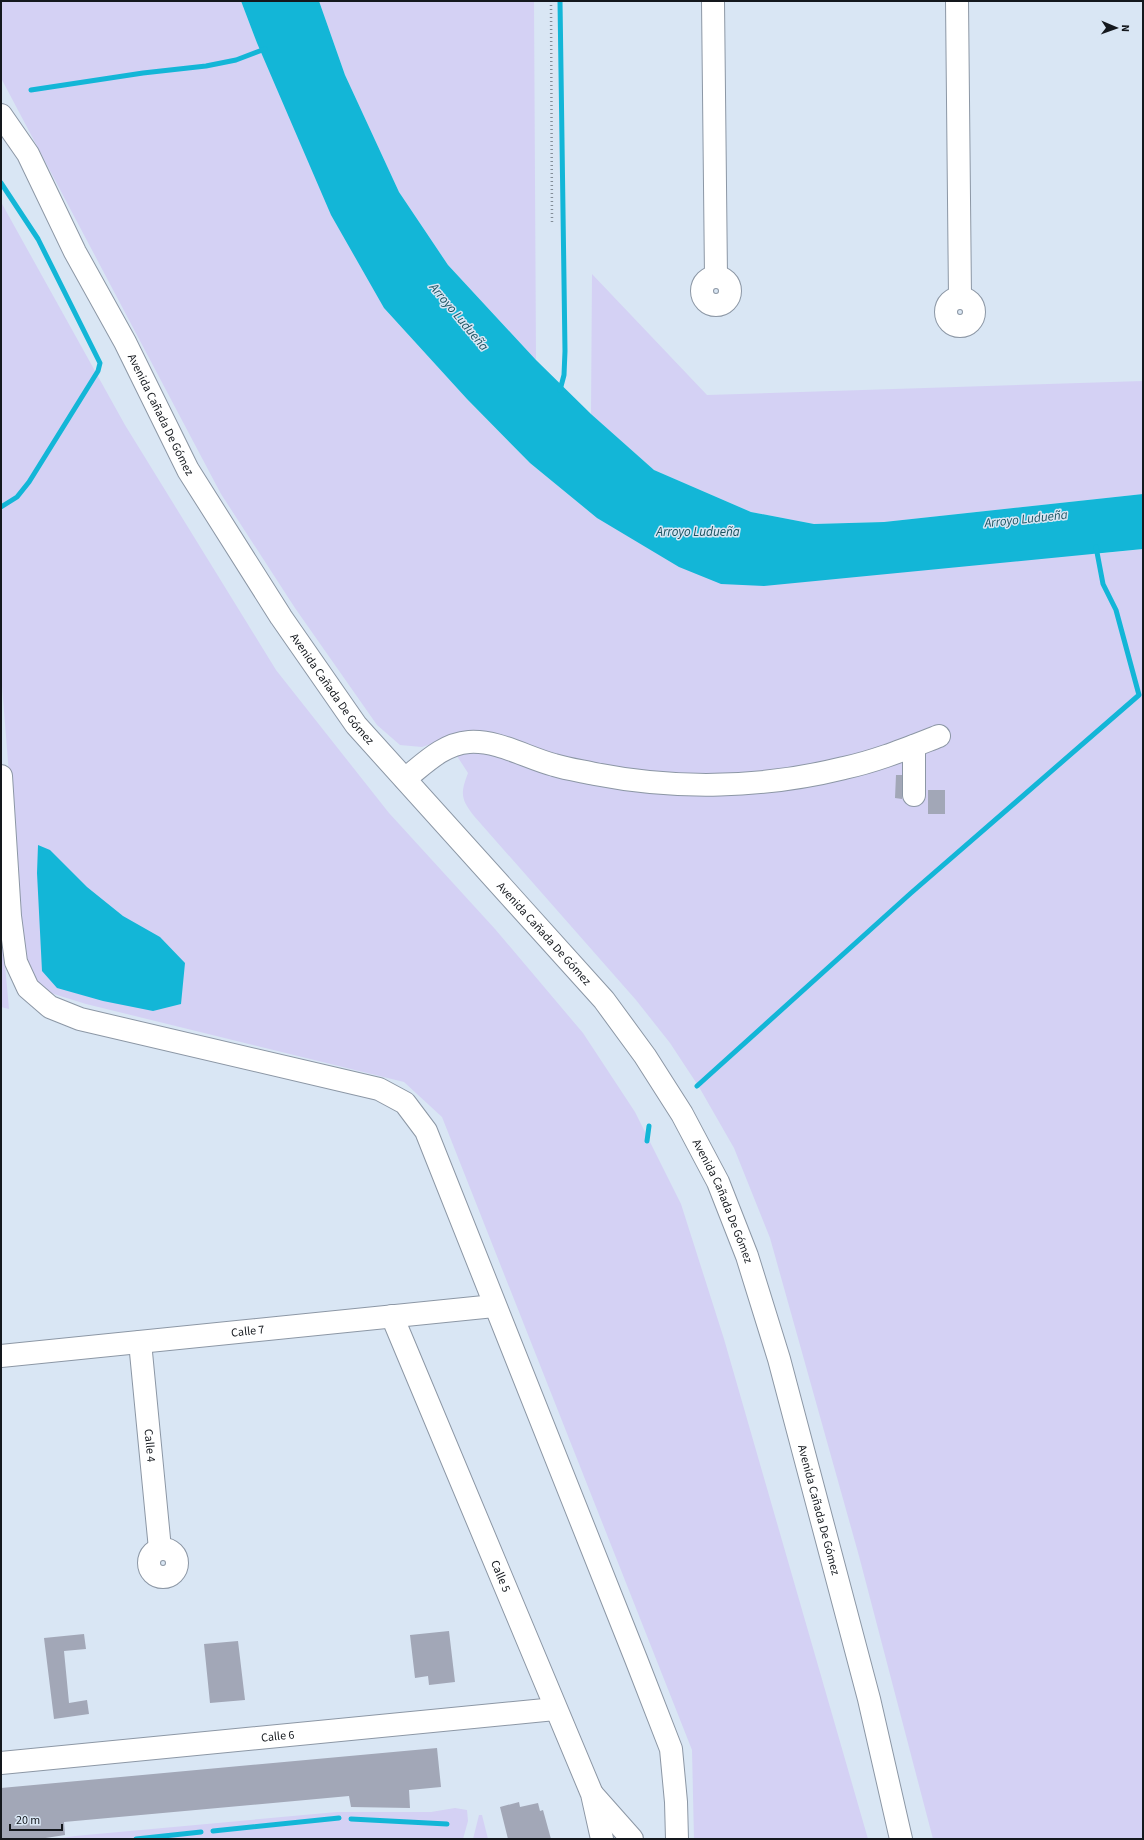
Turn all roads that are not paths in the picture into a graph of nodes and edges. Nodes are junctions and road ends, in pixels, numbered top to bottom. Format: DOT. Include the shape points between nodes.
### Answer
graph roads {
  1 [pos="713,1"];
  2 [pos="957,1"];
  3 [pos="1,115"];
  4 [pos="716,277"];
  5 [pos="960,298"];
  6 [pos="939,736"];
  7 [pos="914,746"];
  8 [pos="1,776"];
  9 [pos="405,779"];
  10 [pos="914,795"];
  11 [pos="494,1306"];
  12 [pos="392,1316"];
  13 [pos="140,1342"];
  14 [pos="1,1356"];
  15 [pos="160,1549"];
  16 [pos="555,1709"];
  17 [pos="1,1763"];
  18 [pos="592,1794"];
  19 [pos="602,1839"];
  20 [pos="632,1839"];
  21 [pos="677,1839"];
  22 [pos="901,1839"];
  1 -- 4 [label="street"];
  2 -- 5 [label="street"];
  3 -- 9 [label="street, Avenida Cañada De Gómez" via="28,154 188,470 281,617 356,725"];
  6 -- 7 [label="street"];
  7 -- 9 [label="street" via="845,768 786,780 723,785 658,782 610,776 554,766 493,745 469,742 443,749"];
  7 -- 10 [label="street"];
  8 -- 11 [label="street" via="10,916 16,962 28,988 50,1007 80,1019 379,1089 405,1103 426,1131"];
  9 -- 22 [label="street, Avenida Cañada De Gómez" via="604,1000 645,1056 674,1102 718,1182 747,1256 779,1359 869,1699"];
  11 -- 12 [label="street, Calle 7"];
  11 -- 21 [label="street" via="634,1651 671,1750"];
  12 -- 13 [label="street, Calle 7"];
  12 -- 16 [label="street, Calle 5"];
  13 -- 14 [label="street, Calle 7"];
  13 -- 15 [label="street, Calle 4"];
  16 -- 17 [label="street, Calle 6"];
  16 -- 18 [label="street, Calle 5"];
  18 -- 19 [label="street, Calle 5"];
  18 -- 20 [label="street"];
}
